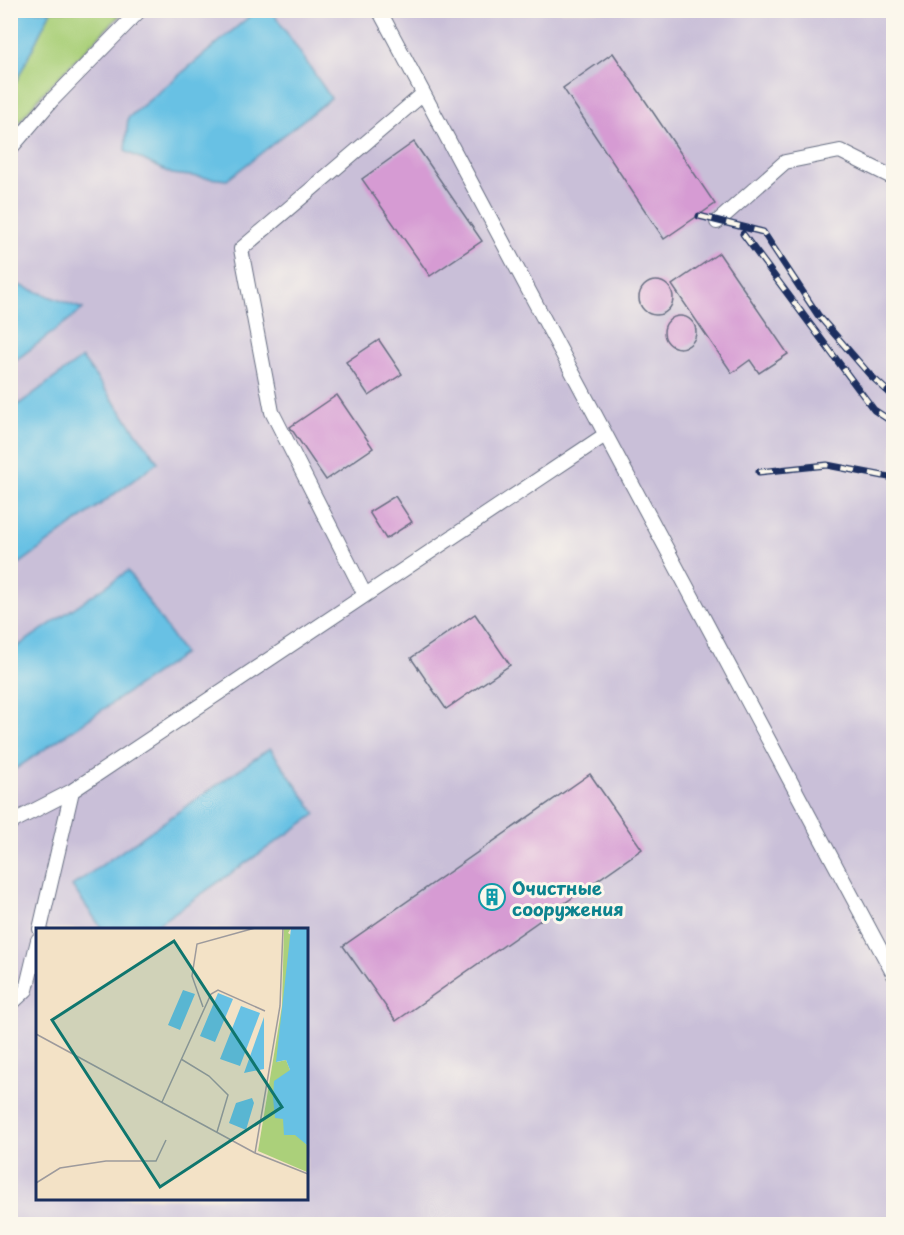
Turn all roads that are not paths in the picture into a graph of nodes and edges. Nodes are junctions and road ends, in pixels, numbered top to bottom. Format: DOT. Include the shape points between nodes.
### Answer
graph roads {
  1 [pos="140,10"];
  2 [pos="379,10"];
  3 [pos="423,94"];
  4 [pos="10,149"];
  5 [pos="894,178"];
  6 [pos="717,222"];
  7 [pos="605,435"];
  8 [pos="365,596"];
  9 [pos="72,791"];
  10 [pos="10,823"];
  11 [pos="40,928"];
  12 [pos="36,948"];
  13 [pos="894,975"];
  14 [pos="10,1005"];
  1 -- 4 [label="lane"];
  2 -- 3 [label="lane"];
  3 -- 7 [label="lane"];
  3 -- 8 [label="lane" via="242,249 273,412"];
  5 -- 6 [label="lane" via="840,151 785,162"];
  7 -- 8 [label="lane"];
  7 -- 13 [label="lane"];
  8 -- 9 [label="lane"];
  9 -- 10 [label="lane"];
  9 -- 11 [label="lane"];
  12 -- 14 [label="lane" via="26,990"];
}
